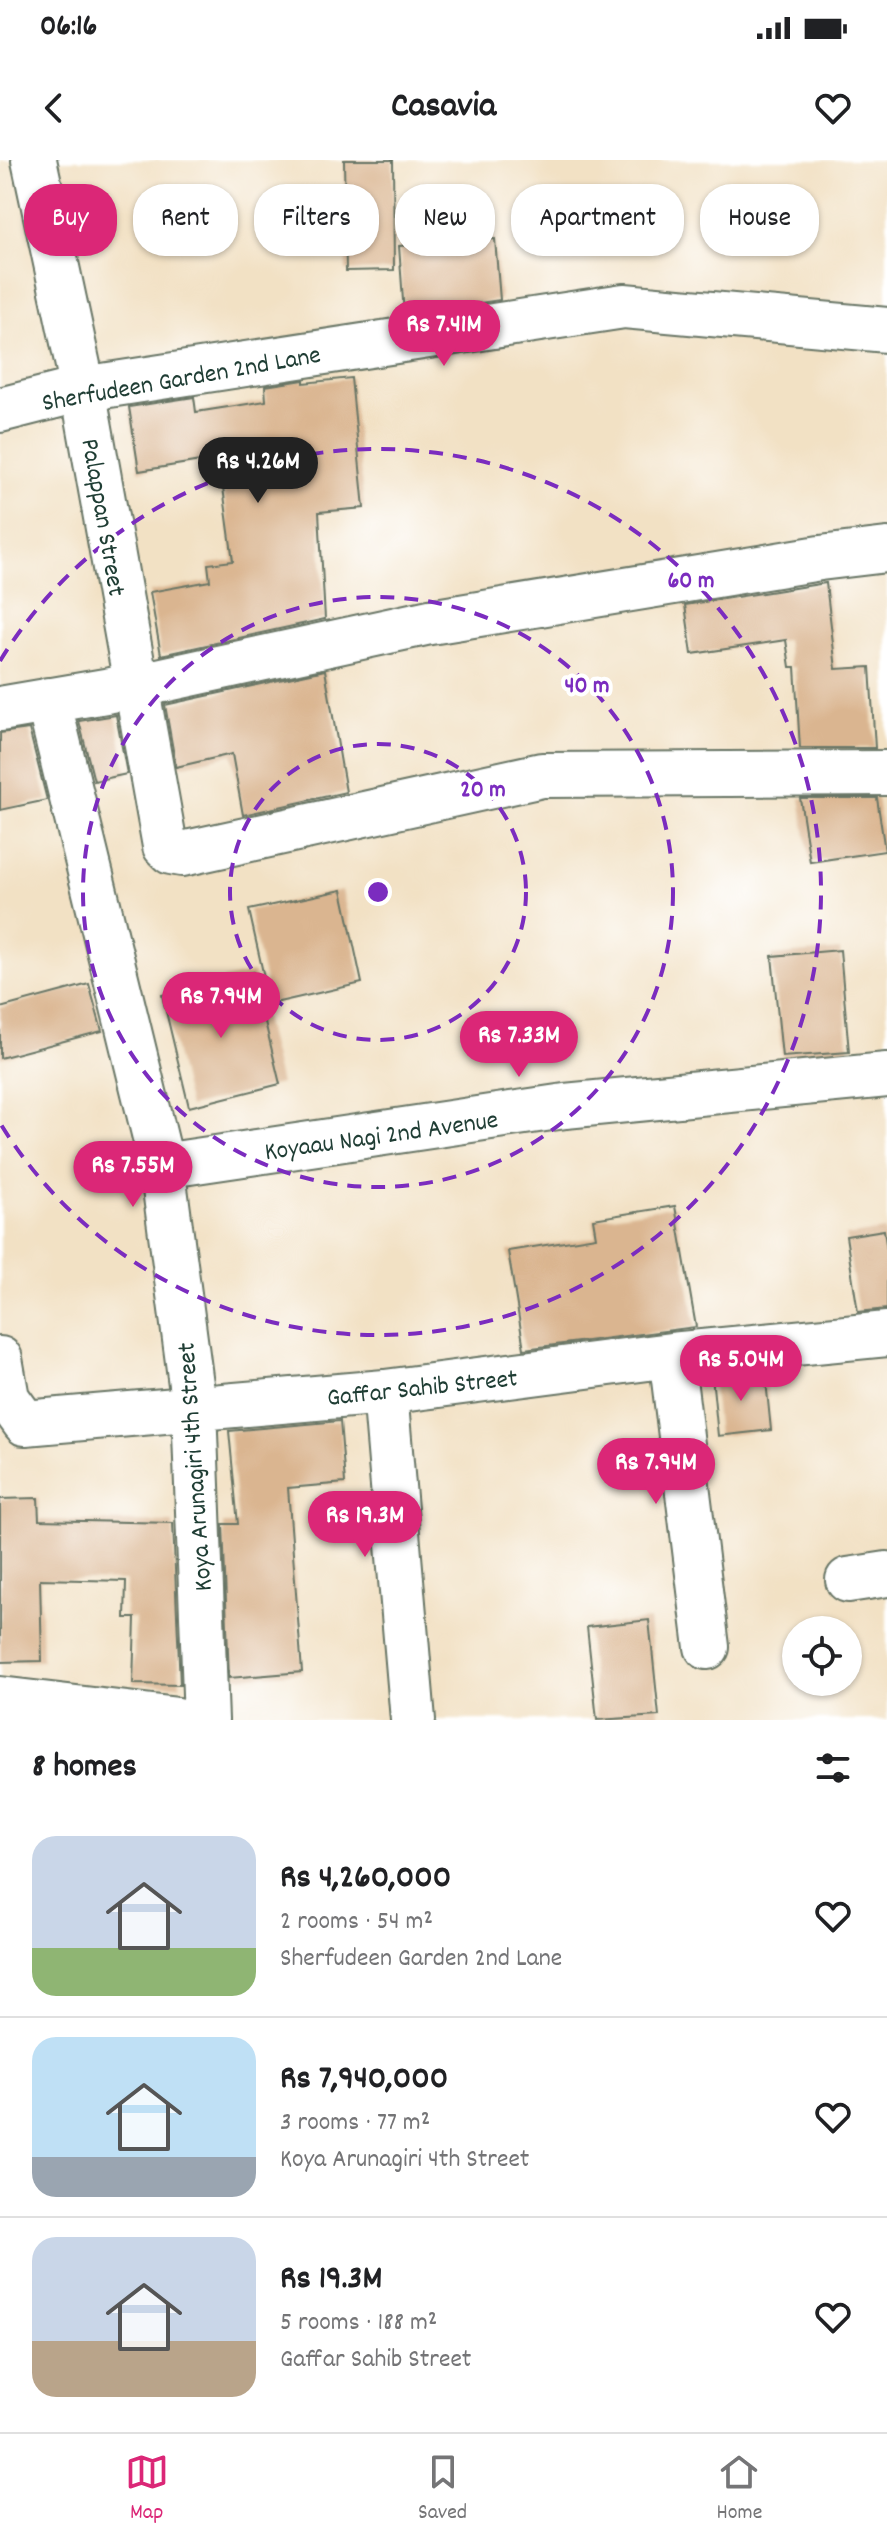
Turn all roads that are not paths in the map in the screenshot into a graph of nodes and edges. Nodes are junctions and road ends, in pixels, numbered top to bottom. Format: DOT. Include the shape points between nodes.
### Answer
graph roads {
  1 [pos="16,160"];
  2 [pos="34,160"];
  3 [pos="0,168"];
  4 [pos="887,330"];
  5 [pos="83,389"];
  6 [pos="0,410"];
  7 [pos="887,550"];
  8 [pos="135,686"];
  9 [pos="48,700"];
  10 [pos="0,709"];
  11 [pos="887,773"];
  12 [pos="887,1075"];
  13 [pos="162,1166"];
  14 [pos="887,1334"];
  15 [pos="671,1355"];
  16 [pos="0,1359"];
  17 [pos="385,1392"];
  18 [pos="194,1407"];
  19 [pos="707,1647"];
  20 [pos="0,1699"];
  21 [pos="44,1713"];
  22 [pos="178,1720"];
  23 [pos="206,1720"];
  24 [pos="413,1720"];
  1 -- 3 [label="street"];
  2 -- 5 [label="street, Palappan Street"];
  4 -- 5 [label="street, Sherfudeen Garden 2nd Lane" via="624,306"];
  5 -- 6 [label="street, Sherfudeen Garden 2nd Lane"];
  5 -- 8 [label="street, Palappan Street"];
  7 -- 8 [label="street" via="430,622"];
  8 -- 9 [label="street"];
  8 -- 11 [label="street, Palappan Street" via="165,846 182,854 542,775"];
  9 -- 10 [label="street"];
  9 -- 13 [label="street, Koya Arunagiri 4th Street"];
  12 -- 13 [label="street, Koyaau Nagi 2nd Avenue" via="565,1106"];
  13 -- 18 [label="street, Koya Arunagiri 4th Street"];
  14 -- 15 [label="street, Gaffar Sahib Street"];
  15 -- 17 [label="street, Gaffar Sahib Street"];
  15 -- 19 [label="street"];
  16 -- 18 [label="street, Gaffar Sahib Street" via="7,1398 25,1423"];
  17 -- 18 [label="street, Gaffar Sahib Street"];
  17 -- 24 [label="street"];
  18 -- 23 [label="street, Koya Arunagiri 4th Street"];
  20 -- 21 [label="street"];
  21 -- 22 [label="street"];
}
